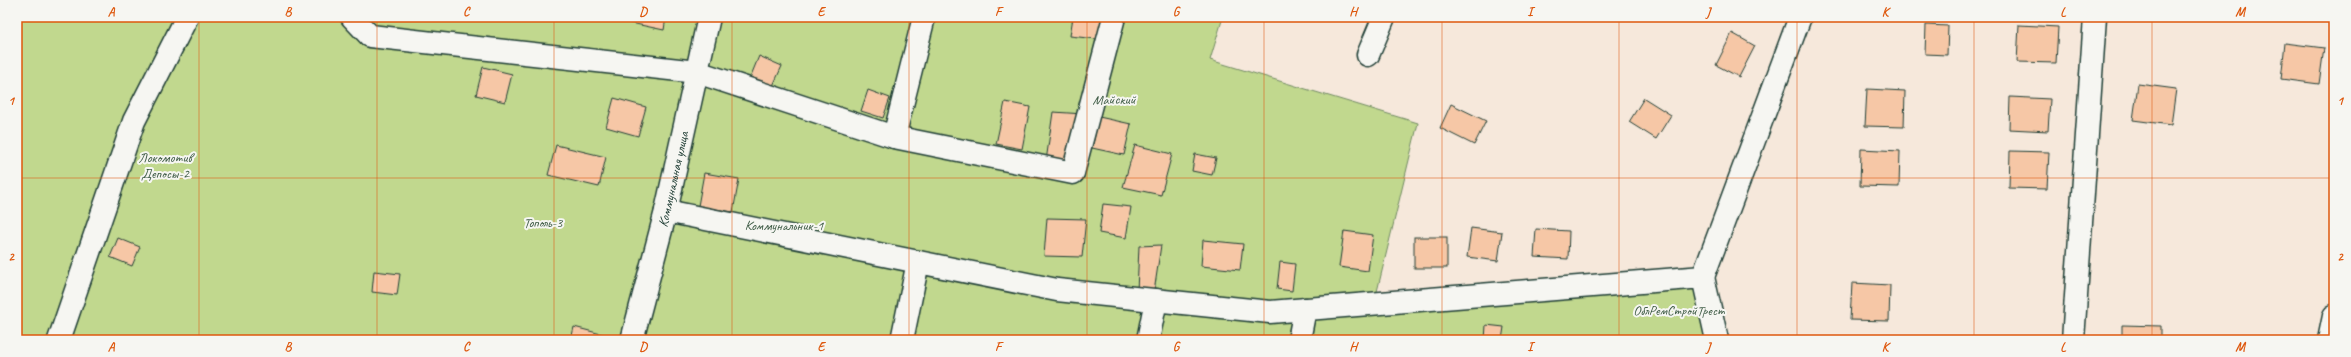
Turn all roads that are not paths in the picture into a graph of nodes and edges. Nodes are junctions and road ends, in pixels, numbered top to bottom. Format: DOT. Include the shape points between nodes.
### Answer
graph roads {
  1 [pos="187,17"];
  2 [pos="352,17"];
  3 [pos="709,17"];
  4 [pos="924,17"];
  5 [pos="1114,17"];
  6 [pos="1384,17"];
  7 [pos="1800,17"];
  8 [pos="2095,17"];
  9 [pos="1368,55"];
  10 [pos="697,72"];
  11 [pos="894,137"];
  12 [pos="666,211"];
  13 [pos="918,262"];
  14 [pos="1703,278"];
  15 [pos="1156,300"];
  16 [pos="1305,309"];
  17 [pos="2334,316"];
  18 [pos="59,340"];
  19 [pos="632,340"];
  20 [pos="902,340"];
  21 [pos="1148,340"];
  22 [pos="1299,340"];
  23 [pos="1717,340"];
  24 [pos="2073,340"];
  25 [pos="2329,340"];
  1 -- 18 [label="lane" via="134,121"];
  2 -- 10 [label="lane" via="370,36"];
  3 -- 10 [label="lane, Коммунальная улица"];
  4 -- 11 [label="lane"];
  5 -- 11 [label="lane" via="1073,173"];
  6 -- 9 [label="lane"];
  7 -- 14 [label="lane"];
  8 -- 24 [label="lane"];
  10 -- 11 [label="lane"];
  10 -- 12 [label="lane, Коммунальная улица"];
  12 -- 13 [label="lane"];
  12 -- 19 [label="lane, Коммунальная улица"];
  13 -- 15 [label="lane" via="1057,290"];
  13 -- 20 [label="lane"];
  14 -- 16 [label="lane"];
  14 -- 23 [label="lane"];
  15 -- 16 [label="lane" via="1270,312"];
  15 -- 21 [label="lane"];
  16 -- 22 [label="lane"];
  17 -- 25 [label="lane"];
}
